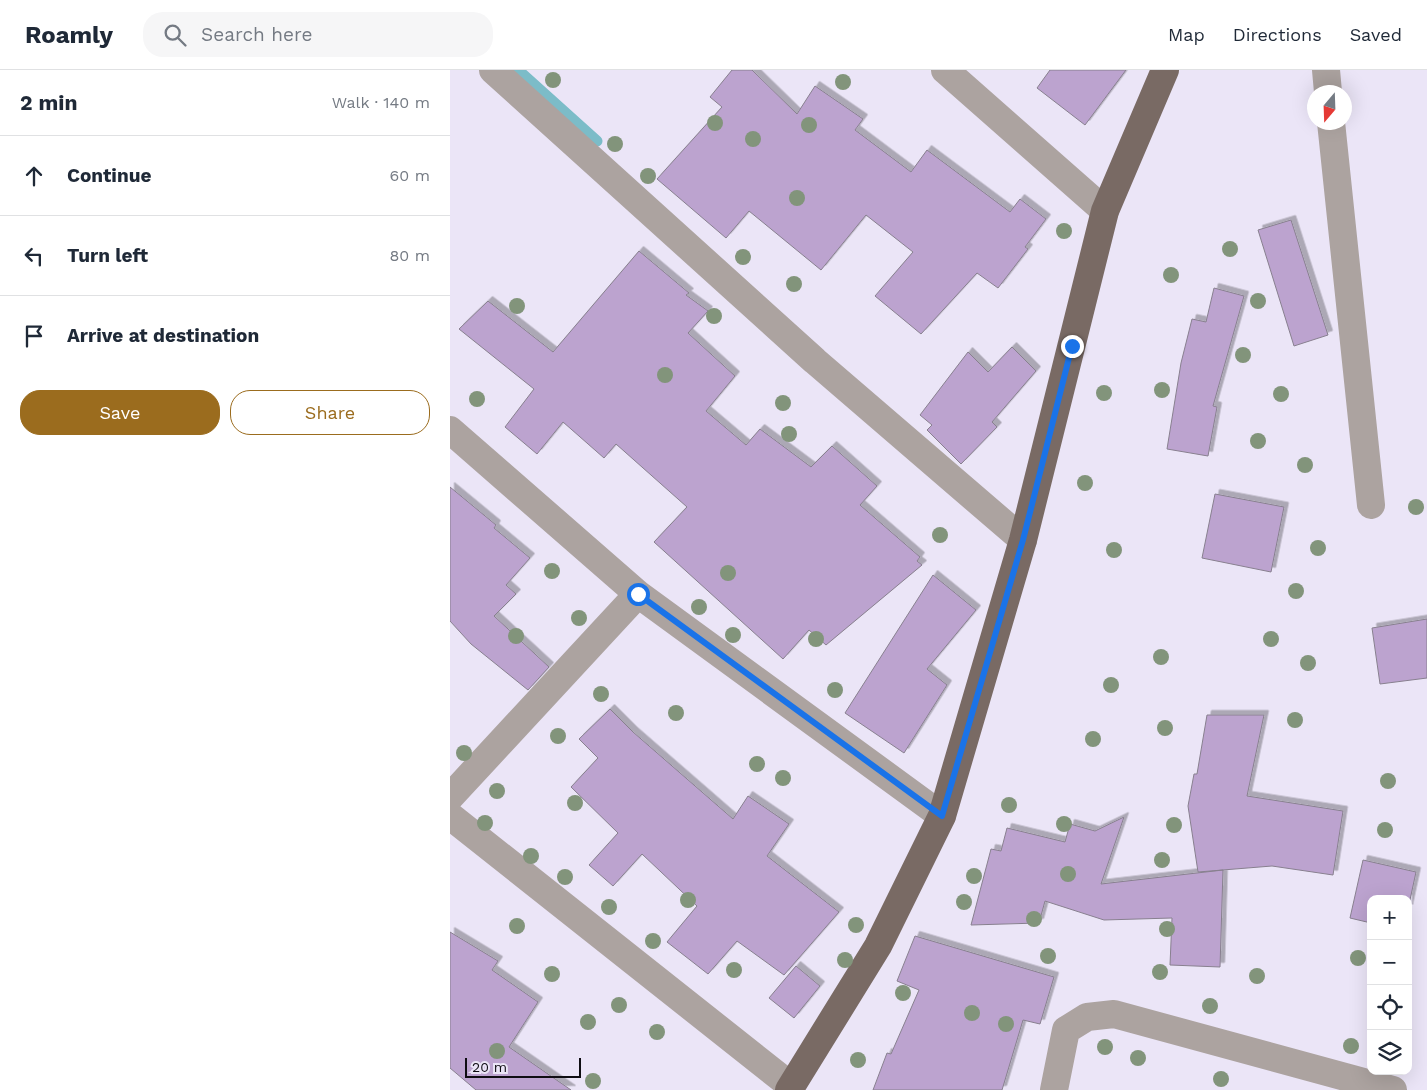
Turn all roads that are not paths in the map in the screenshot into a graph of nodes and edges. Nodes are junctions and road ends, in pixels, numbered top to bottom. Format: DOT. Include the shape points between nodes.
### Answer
graph roads {
  1 [pos="493,70"];
  2 [pos="945,70"];
  3 [pos="1165,70"];
  4 [pos="1326,70"];
  5 [pos="1327,85"];
  6 [pos="1332,130"];
  7 [pos="1105,211"];
  8 [pos="450,430"];
  9 [pos="1371,504"];
  10 [pos="1023,540"];
  11 [pos="638,594"];
  12 [pos="450,797"];
  13 [pos="450,816"];
  14 [pos="942,816"];
  15 [pos="790,1088"];
  16 [pos="1054,1090"];
  17 [pos="1393,1090"];
  1 -- 10 [label="street" via="815,361"];
  2 -- 7 [label="street"];
  3 -- 7 [label="main road"];
  4 -- 5 [label="street"];
  6 -- 9 [label="street"];
  7 -- 10 [label="main road"];
  8 -- 11 [label="street"];
  10 -- 14 [label="main road"];
  11 -- 12 [label="street"];
  11 -- 14 [label="street"];
  13 -- 15 [label="street"];
  14 -- 15 [label="main road" via="878,946"];
  16 -- 17 [label="street" via="1066,1030 1087,1017 1114,1014"];
}
